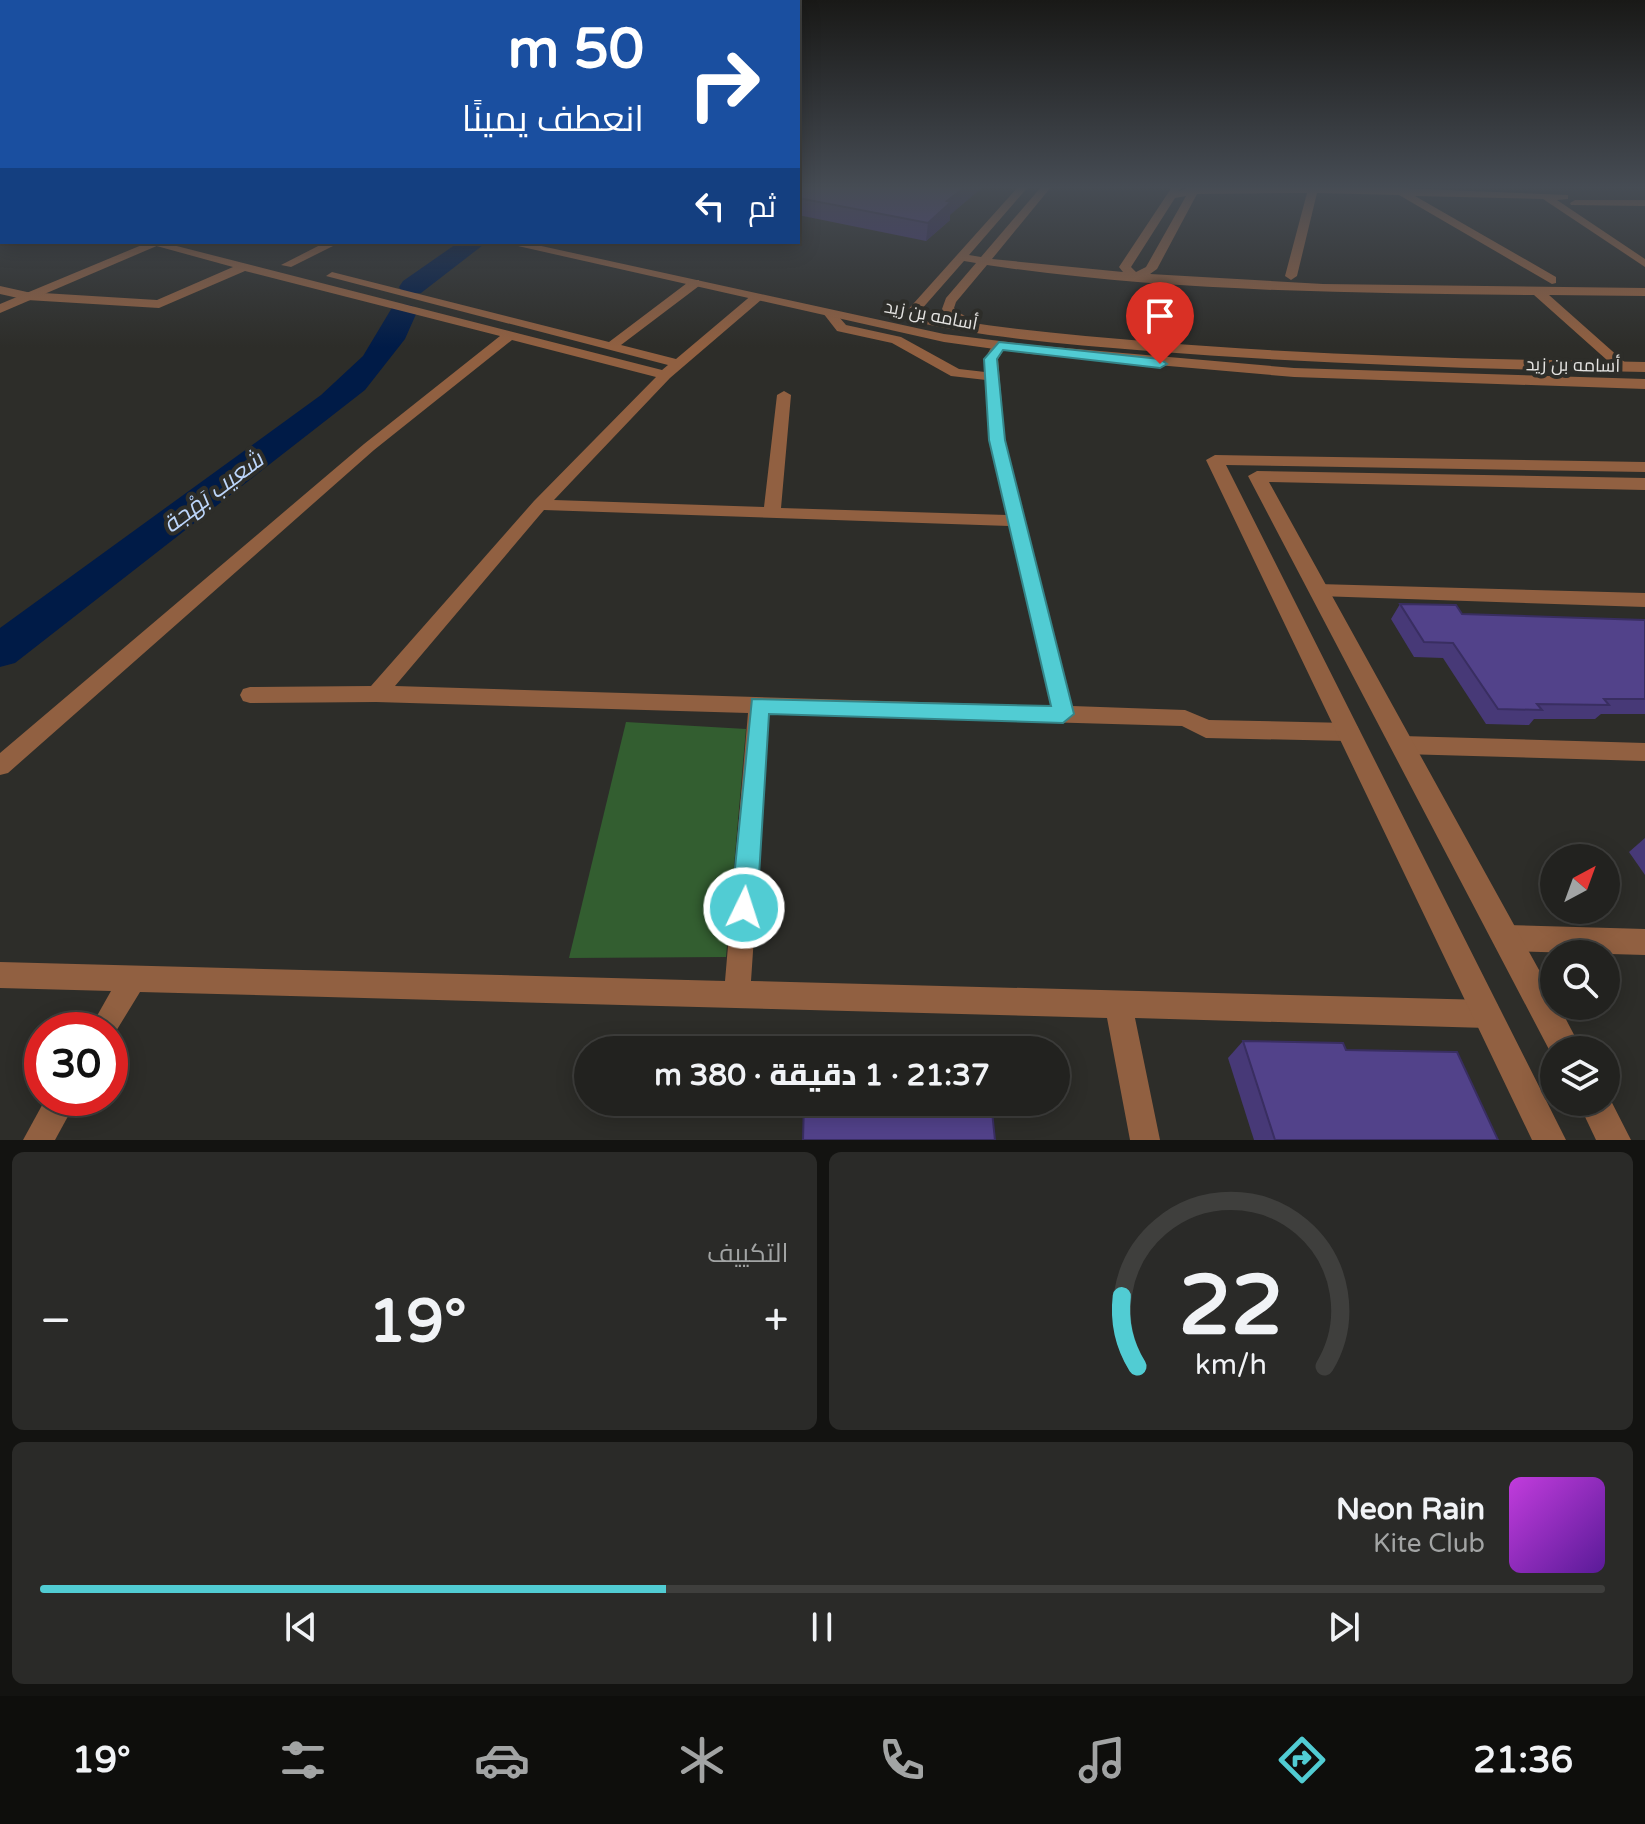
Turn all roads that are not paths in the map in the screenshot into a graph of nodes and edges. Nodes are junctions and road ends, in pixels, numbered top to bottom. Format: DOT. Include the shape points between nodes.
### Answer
graph roads {
  1 [pos="976,240"];
  2 [pos="1001,240"];
  3 [pos="1142,240"];
  4 [pos="1167,240"];
  5 [pos="1300,240"];
  6 [pos="1483,240"];
  7 [pos="1612,240"];
  8 [pos="124,244"];
  9 [pos="152,244"];
  10 [pos="158,244"];
  11 [pos="206,244"];
  12 [pos="331,244"];
  13 [pos="515,244"];
  14 [pos="575,244"];
  15 [pos="965,253"];
  16 [pos="987,257"];
  17 [pos="1645,264"];
  18 [pos="287,265"];
  19 [pos="244,267"];
  20 [pos="1125,267"];
  21 [pos="1151,269"];
  22 [pos="1291,276"];
  23 [pos="1135,277"];
  24 [pos="1552,280"];
  25 [pos="1645,281"];
  26 [pos="695,283"];
  27 [pos="1537,291"];
  28 [pos="2,292"];
  29 [pos="1645,292"];
  30 [pos="27,296"];
  31 [pos="757,297"];
  32 [pos="0,309"];
  33 [pos="829,313"];
  34 [pos="909,316"];
  35 [pos="975,327"];
  36 [pos="510,335"];
  37 [pos="999,346"];
  38 [pos="611,347"];
  39 [pos="1221,353"];
  40 [pos="1622,366"];
  41 [pos="1645,367"];
  42 [pos="672,369"];
  43 [pos="1222,370"];
  44 [pos="992,377"];
  45 [pos="1645,384"];
  46 [pos="784,395"];
  47 [pos="1645,467"];
  48 [pos="1645,484"];
  49 [pos="540,505"];
  50 [pos="772,513"];
  51 [pos="1016,521"];
  52 [pos="1318,590"];
  53 [pos="1645,600"];
  54 [pos="376,694"];
  55 [pos="250,695"];
  56 [pos="759,705"];
  57 [pos="1063,714"];
  58 [pos="1349,732"];
  59 [pos="1402,745"];
  60 [pos="1645,752"];
  61 [pos="0,766"];
  62 [pos="1506,938"];
  63 [pos="1645,942"];
  64 [pos="0,975"];
  65 [pos="133,979"];
  66 [pos="737,995"];
  67 [pos="1118,1004"];
  68 [pos="114,1012"];
  69 [pos="1487,1014"];
  70 [pos="1558,1036"];
  71 [pos="52,1116"];
  72 [pos="1601,1116"];
  73 [pos="38,1140"];
  74 [pos="1145,1140"];
  75 [pos="1549,1140"];
  76 [pos="1614,1140"];
  1 -- 15 [label="street"];
  2 -- 16 [label="street"];
  3 -- 20 [label="street"];
  4 -- 21 [label="street"];
  5 -- 22 [label="street"];
  6 -- 24 [label="street"];
  7 -- 17 [label="street"];
  8 -- 28 [label="street"];
  9 -- 30 [label="street"];
  10 -- 19 [label="street"];
  11 -- 18 [label="street"];
  12 -- 18 [label="street"];
  13 -- 26 [label="street, أسامه بن زيد"];
  14 -- 34 [label="street, أسامه بن زيد"];
  15 -- 16 [label="street"];
  15 -- 34 [label="street"];
  16 -- 20 [label="street"];
  16 -- 23 [label="street"];
  16 -- 35 [label="street" via="948,309"];
  18 -- 38 [label="street"];
  19 -- 30 [label="street" via="159,304"];
  19 -- 36 [label="street"];
  20 -- 21 [label="street"];
  20 -- 23 [label="street"];
  21 -- 22 [label="street"];
  21 -- 23 [label="street"];
  22 -- 24 [label="street"];
  23 -- 27 [label="street" via="1311,288"];
  24 -- 25 [label="street"];
  26 -- 31 [label="street, أسامه بن زيد"];
  26 -- 38 [label="street"];
  27 -- 29 [label="street"];
  27 -- 40 [label="street"];
  28 -- 30 [label="street"];
  30 -- 32 [label="street"];
  31 -- 33 [label="street, أسامه بن زيد"];
  31 -- 42 [label="street"];
  33 -- 37 [label="street, أسامه بن زيد"];
  33 -- 44 [label="street" via="842,328 896,340 956,373"];
  34 -- 35 [label="street, أسامه بن زيد"];
  35 -- 39 [label="street, أسامه بن زيد"];
  36 -- 42 [label="street"];
  36 -- 61 [label="street" via="369,447"];
  37 -- 43 [label="street, أسامه بن زيد"];
  37 -- 44 [label="street" via="991,359"];
  38 -- 42 [label="street"];
  39 -- 40 [label="street, أسامه بن زيد" via="1388,363"];
  39 -- 43 [label="street"];
  40 -- 41 [label="street, أسامه بن زيد"];
  42 -- 49 [label="street"];
  43 -- 45 [label="street, أسامه بن زيد" via="1397,380"];
  44 -- 51 [label="street" via="997,440"];
  46 -- 50 [label="street"];
  47 -- 58 [label="street" via="1215,460"];
  48 -- 52 [label="street" via="1257,476"];
  49 -- 50 [label="street"];
  49 -- 54 [label="street"];
  50 -- 51 [label="street"];
  51 -- 57 [label="street"];
  52 -- 53 [label="street"];
  52 -- 59 [label="street"];
  54 -- 55 [label="street"];
  54 -- 56 [label="street"];
  56 -- 57 [label="street"];
  56 -- 66 [label="street"];
  57 -- 58 [label="street" via="1185,718 1206,729"];
  58 -- 69 [label="street"];
  59 -- 60 [label="street"];
  59 -- 62 [label="street"];
  62 -- 63 [label="street"];
  62 -- 70 [label="street"];
  64 -- 65 [label="street"];
  65 -- 66 [label="street"];
  65 -- 68 [label="street"];
  66 -- 67 [label="street"];
  67 -- 69 [label="street"];
  67 -- 74 [label="street"];
  69 -- 75 [label="street"];
  71 -- 73 [label="street"];
  72 -- 76 [label="street"];
}
